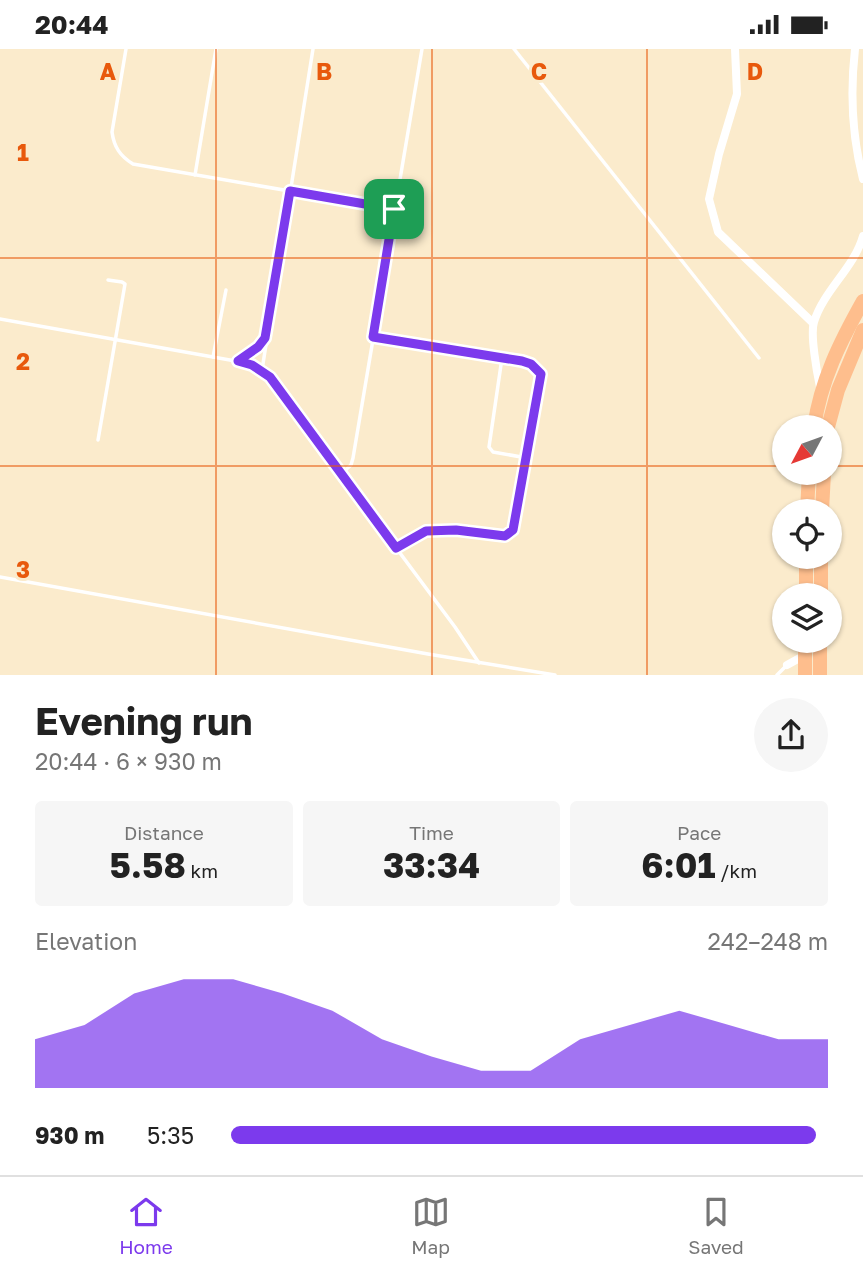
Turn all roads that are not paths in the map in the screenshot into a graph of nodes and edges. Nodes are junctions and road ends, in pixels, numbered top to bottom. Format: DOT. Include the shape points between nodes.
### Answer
graph roads {
  1 [pos="126,49"];
  2 [pos="216,49"];
  3 [pos="313,49"];
  4 [pos="422,49"];
  5 [pos="514,49"];
  6 [pos="736,49"];
  7 [pos="855,49"];
  8 [pos="195,175"];
  9 [pos="863,179"];
  10 [pos="290,191"];
  11 [pos="394,209"];
  12 [pos="863,236"];
  13 [pos="108,280"];
  14 [pos="226,290"];
  15 [pos="863,301"];
  16 [pos="0,319"];
  17 [pos="813,323"];
  18 [pos="863,330"];
  19 [pos="373,337"];
  20 [pos="265,338"];
  21 [pos="115,340"];
  22 [pos="213,357"];
  23 [pos="502,358"];
  24 [pos="759,358"];
  25 [pos="238,361"];
  26 [pos="262,370"];
  27 [pos="821,391"];
  28 [pos="816,415"];
  29 [pos="831,415"];
  30 [pos="98,440"];
  31 [pos="527,458"];
  32 [pos="341,474"];
  33 [pos="396,548"];
  34 [pos="0,577"];
  35 [pos="800,653"];
  36 [pos="805,653"];
  37 [pos="820,653"];
  38 [pos="479,663"];
  39 [pos="787,665"];
  40 [pos="555,674"];
  41 [pos="777,674"];
  42 [pos="805,674"];
  43 [pos="820,674"];
  1 -- 8 [label="lane" via="113,121 113,142 119,153 133,164"];
  2 -- 8 [label="lane"];
  3 -- 10 [label="lane"];
  4 -- 11 [label="lane"];
  5 -- 24 [label="lane"];
  6 -- 17 [label="street" via="737,94 709,199 718,232"];
  7 -- 9 [label="street" via="855,148"];
  8 -- 10 [label="lane"];
  10 -- 11 [label="lane"];
  10 -- 20 [label="lane"];
  11 -- 19 [label="lane"];
  12 -- 17 [label="street" via="859,251"];
  13 -- 21 [label="lane" via="125,284"];
  14 -- 22 [label="lane"];
  15 -- 27 [label="highway"];
  16 -- 21 [label="lane"];
  17 -- 27 [label="street"];
  18 -- 29 [label="highway"];
  19 -- 23 [label="lane"];
  19 -- 32 [label="lane" via="353,458"];
  20 -- 25 [label="lane"];
  20 -- 26 [label="lane"];
  21 -- 22 [label="lane"];
  21 -- 30 [label="lane"];
  22 -- 25 [label="lane"];
  23 -- 31 [label="lane" via="531,364 541,374"];
  23 -- 31 [label="lane" via="489,447"];
  25 -- 26 [label="lane"];
  26 -- 32 [label="lane"];
  27 -- 28 [label="highway"];
  31 -- 33 [label="lane" via="510,535 426,531"];
  32 -- 33 [label="lane"];
  33 -- 38 [label="lane"];
  34 -- 38 [label="lane"];
  35 -- 39 [label="street"];
  36 -- 42 [label="highway"];
  37 -- 43 [label="highway"];
  38 -- 40 [label="lane"];
  39 -- 41 [label="lane"];
}
